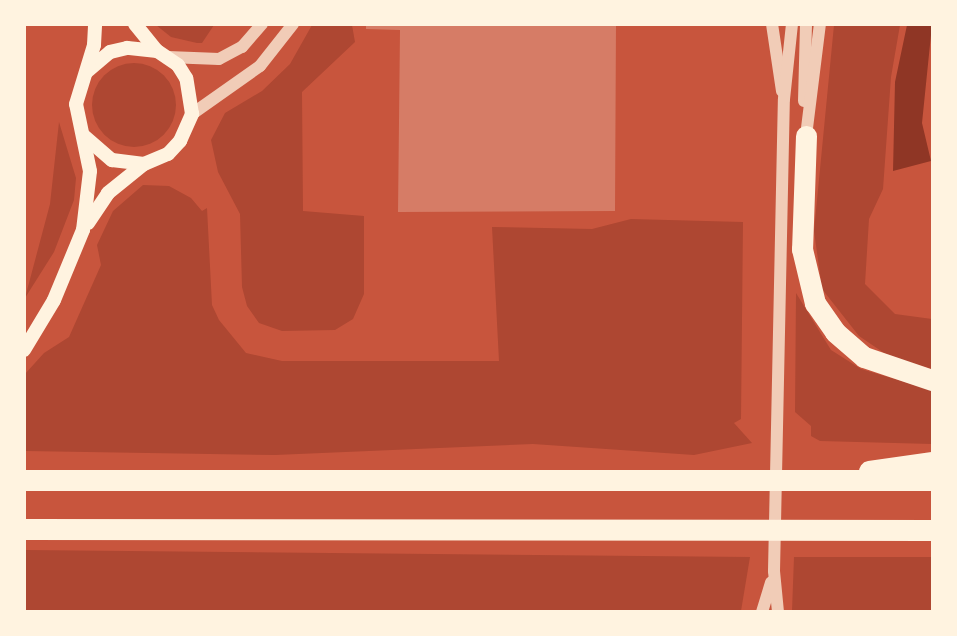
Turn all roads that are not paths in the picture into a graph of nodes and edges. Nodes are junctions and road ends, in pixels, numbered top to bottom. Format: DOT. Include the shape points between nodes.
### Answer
graph roads {
  1 [pos="96,24"];
  2 [pos="135,24"];
  3 [pos="262,24"];
  4 [pos="293,24"];
  5 [pos="772,24"];
  6 [pos="792,24"];
  7 [pos="806,24"];
  8 [pos="820,24"];
  9 [pos="162,54"];
  10 [pos="84,75"];
  11 [pos="784,99"];
  12 [pos="192,114"];
  13 [pos="83,134"];
  14 [pos="806,136"];
  15 [pos="144,164"];
  16 [pos="83,230"];
  17 [pos="24,350"];
  18 [pos="933,380"];
  19 [pos="933,462"];
  20 [pos="24,480"];
  21 [pos="830,480"];
  22 [pos="933,480"];
  23 [pos="24,529"];
  24 [pos="933,530"];
  25 [pos="774,571"];
  26 [pos="762,611"];
  27 [pos="778,611"];
  1 -- 10 [label="main road"];
  2 -- 9 [label="main road"];
  3 -- 9 [label="street" via="242,47 219,58"];
  4 -- 12 [label="street" via="260,66"];
  5 -- 11 [label="street" via="771,44"];
  6 -- 11 [label="street"];
  7 -- 14 [label="street"];
  8 -- 14 [label="street"];
  9 -- 10 [label="main road" via="127,48 110,52"];
  9 -- 12 [label="main road" via="186,78"];
  10 -- 13 [label="main road" via="76,104"];
  11 -- 25 [label="street"];
  12 -- 15 [label="main road" via="180,141 167,154"];
  13 -- 15 [label="main road" via="112,160"];
  13 -- 16 [label="main road" via="90,196"];
  14 -- 18 [label="highway" via="802,249 816,303 835,332 864,357"];
  15 -- 16 [label="main road" via="108,193"];
  16 -- 17 [label="main road" via="54,300"];
  19 -- 21 [label="highway"];
  20 -- 21 [label="highway"];
  21 -- 22 [label="highway"];
  23 -- 24 [label="highway"];
  25 -- 26 [label="street"];
  25 -- 27 [label="street"];
}
